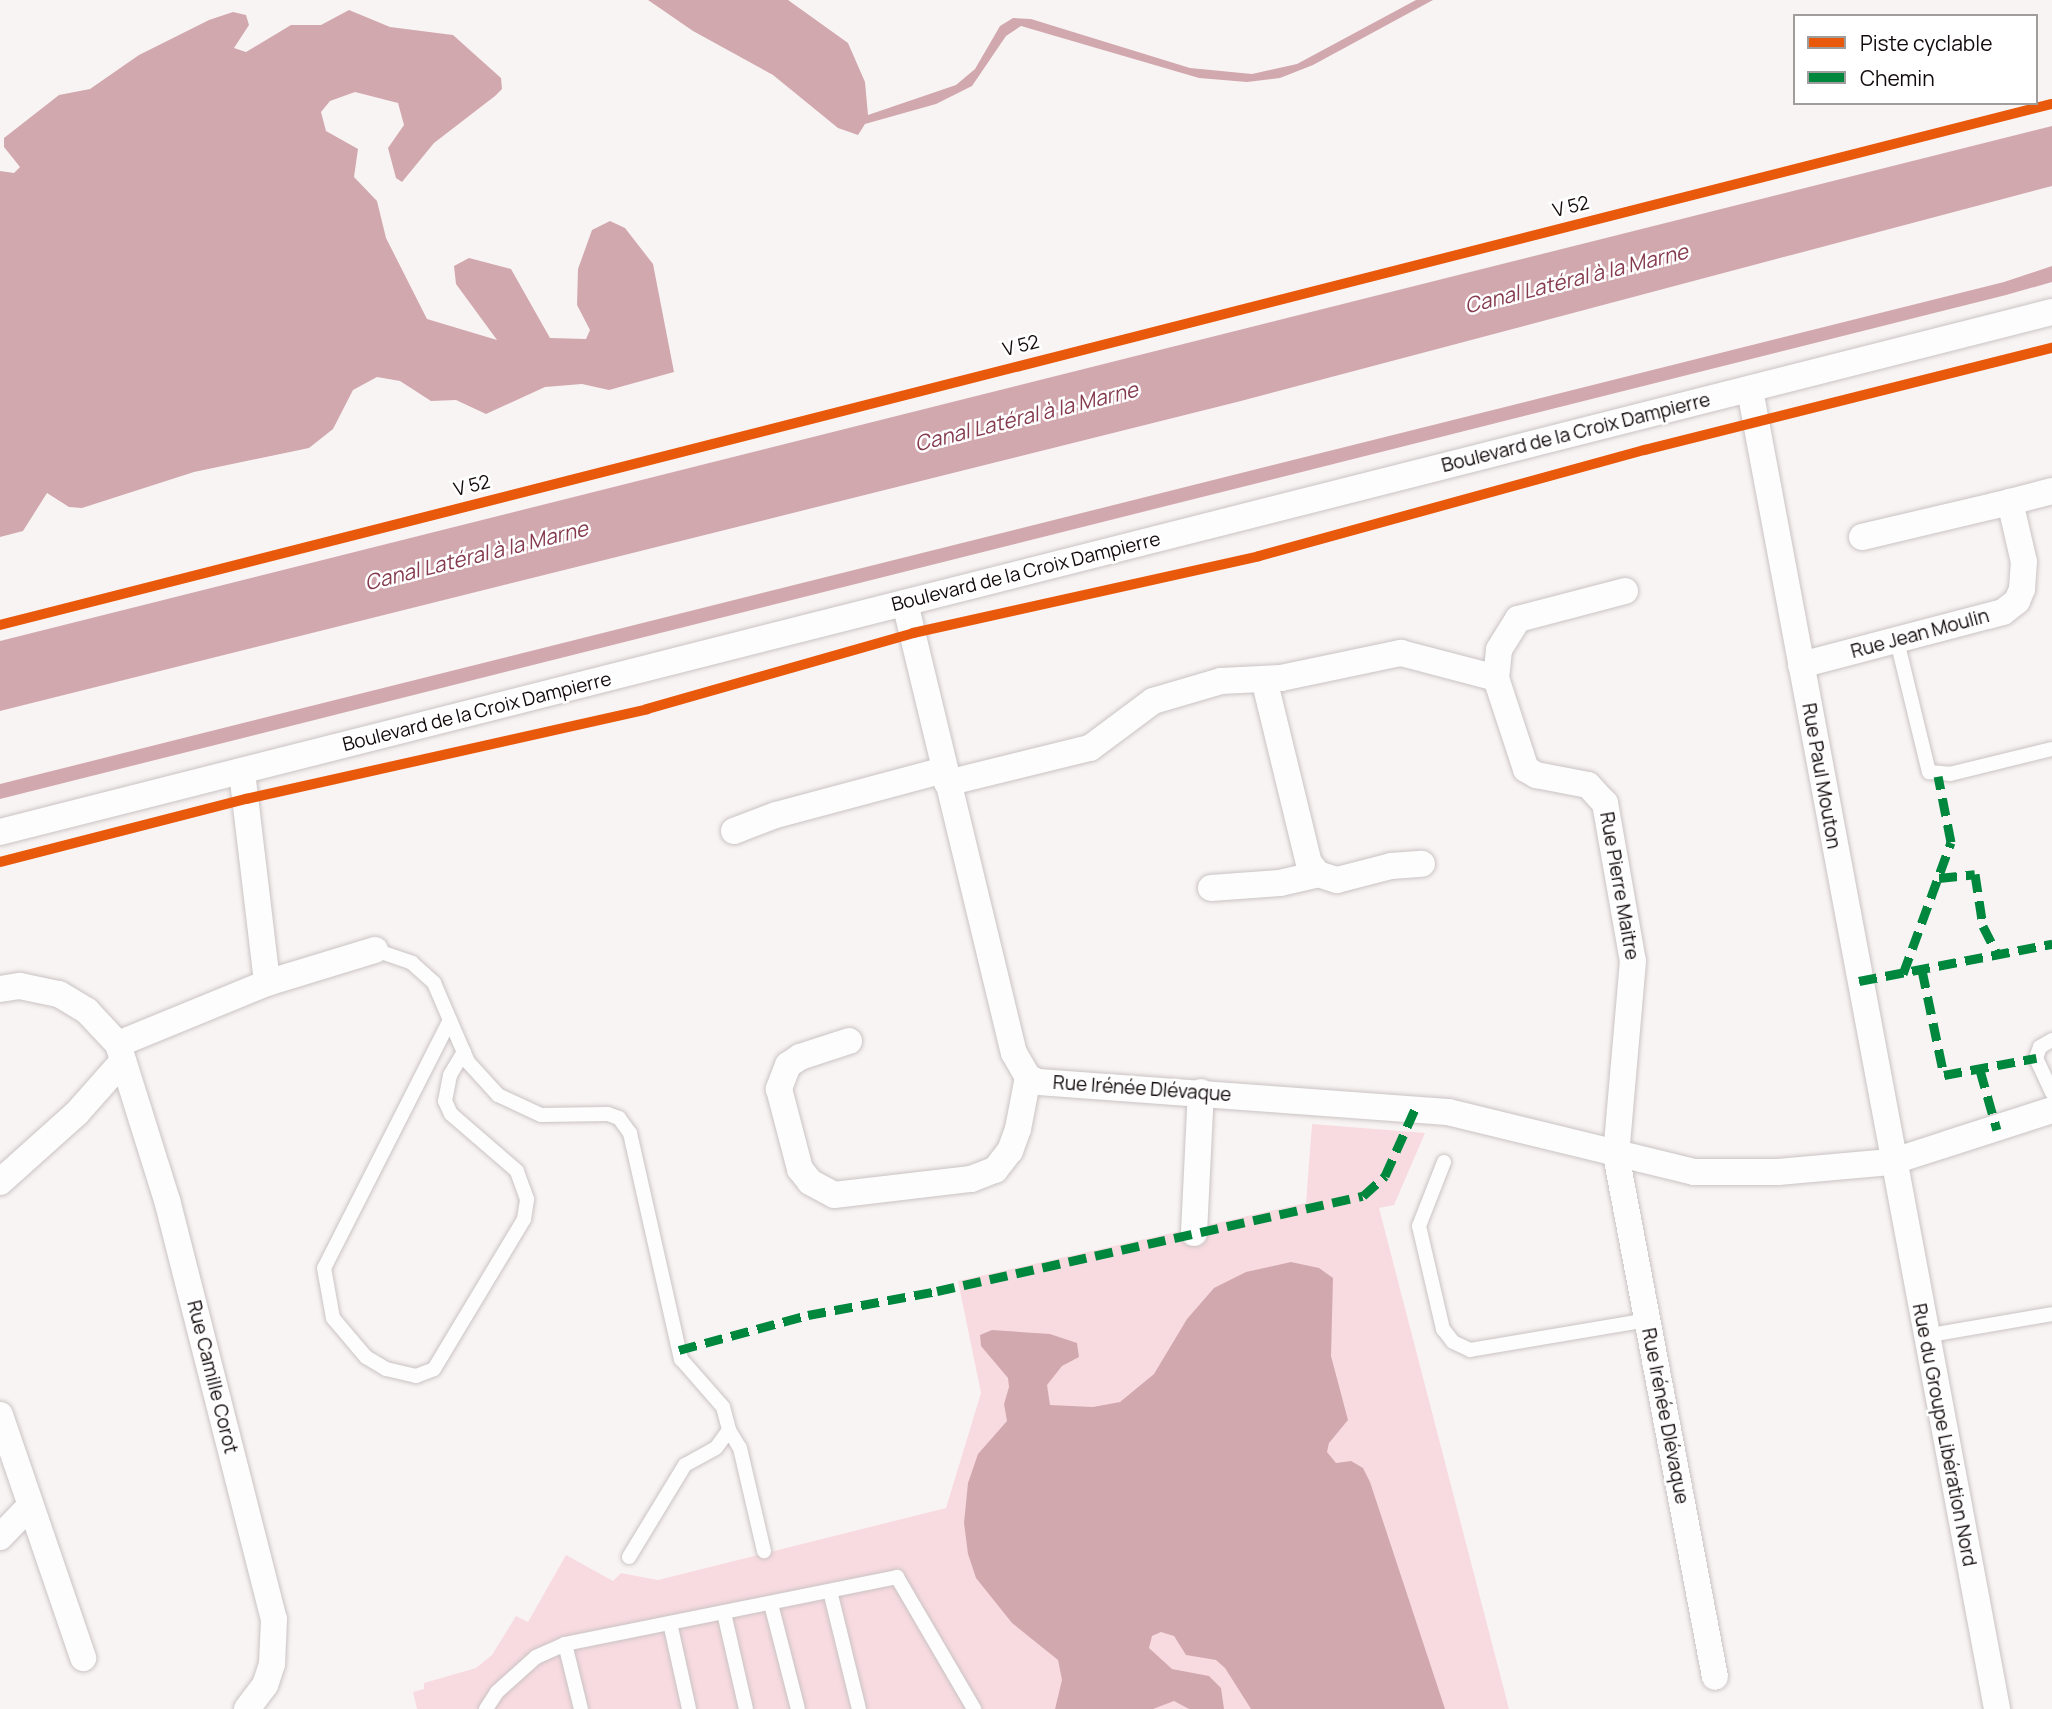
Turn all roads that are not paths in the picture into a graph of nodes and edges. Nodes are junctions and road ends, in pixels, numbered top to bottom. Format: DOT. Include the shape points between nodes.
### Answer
graph roads {
  1 [pos="2052,312"];
  2 [pos="1750,390"];
  3 [pos="2052,491"];
  4 [pos="2010,502"];
  5 [pos="1862,537"];
  6 [pos="1625,591"];
  7 [pos="905,603"];
  8 [pos="1897,640"];
  9 [pos="1801,665"];
  10 [pos="1496,678"];
  11 [pos="1264,679"];
  12 [pos="2052,749"];
  13 [pos="242,772"];
  14 [pos="945,777"];
  15 [pos="734,831"];
  16 [pos="0,832"];
  17 [pos="1422,864"];
  18 [pos="1318,874"];
  19 [pos="1211,888"];
  20 [pos="374,950"];
  21 [pos="267,982"];
  22 [pos="0,989"];
  23 [pos="450,1020"];
  24 [pos="2052,1040"];
  25 [pos="849,1041"];
  26 [pos="121,1052"];
  27 [pos="464,1052"];
  28 [pos="1028,1077"];
  29 [pos="1201,1092"];
  30 [pos="2052,1093"];
  31 [pos="2052,1110"];
  32 [pos="1616,1155"];
  33 [pos="1444,1162"];
  34 [pos="1891,1162"];
  35 [pos="0,1182"];
  36 [pos="1194,1233"];
  37 [pos="2052,1314"];
  38 [pos="1647,1320"];
  39 [pos="1925,1336"];
  40 [pos="0,1415"];
  41 [pos="729,1430"];
  42 [pos="30,1506"];
  43 [pos="0,1537"];
  44 [pos="764,1551"];
  45 [pos="629,1557"];
  46 [pos="830,1591"];
  47 [pos="771,1604"];
  48 [pos="724,1613"];
  49 [pos="670,1623"];
  50 [pos="565,1644"];
  51 [pos="83,1658"];
  52 [pos="1715,1676"];
  53 [pos="247,1709"];
  54 [pos="486,1709"];
  55 [pos="581,1709"];
  56 [pos="689,1709"];
  57 [pos="746,1709"];
  58 [pos="798,1709"];
  59 [pos="859,1709"];
  60 [pos="974,1709"];
  61 [pos="1997,1709"];
  1 -- 2 [label="street, Boulevard de la Croix Dampierre"];
  2 -- 7 [label="street, Boulevard de la Croix Dampierre"];
  2 -- 9 [label="street, Rue Paul Mouton"];
  3 -- 4 [label="street"];
  4 -- 5 [label="street"];
  4 -- 8 [label="street, Rue Jean Moulin" via="2024,562 2017,601 2003,612"];
  6 -- 10 [label="street" via="1518,619 1499,650"];
  7 -- 13 [label="street, Boulevard de la Croix Dampierre"];
  7 -- 14 [label="street, Rue Irénée Dlévaque"];
  8 -- 9 [label="street, Rue Jean Moulin"];
  8 -- 12 [label="lane" via="1929,772 1938,776"];
  9 -- 34 [label="street, Rue Paul Mouton"];
  10 -- 11 [label="street" via="1401,653"];
  10 -- 32 [label="street, Rue Pierre Maitre" via="1527,769 1536,775 1588,785 1605,803 1633,961"];
  11 -- 14 [label="street" via="1221,681 1166,696 1090,748"];
  11 -- 18 [label="street" via="1309,863"];
  13 -- 16 [label="street, Boulevard de la Croix Dampierre"];
  13 -- 21 [label="street"];
  14 -- 15 [label="street" via="776,815"];
  14 -- 28 [label="street, Rue Irénée Dlévaque" via="1014,1053"];
  17 -- 18 [label="street" via="1391,866 1337,880"];
  18 -- 19 [label="street" via="1280,883"];
  20 -- 21 [label="street"];
  20 -- 23 [label="lane" via="411,963 434,983"];
  21 -- 26 [label="street"];
  22 -- 26 [label="street, Rue Camille Corot" via="20,986 59,994 87,1011"];
  23 -- 27 [label="lane"];
  23 -- 27 [label="lane" via="324,1268 332,1318 366,1357 386,1369 416,1376 434,1369 524,1219 527,1199 517,1171 452,1114 445,1101 450,1075"];
  24 -- 30 [label="lane" via="2040,1047 2036,1058"];
  25 -- 28 [label="street" via="788,1065 779,1089 800,1169 810,1182 834,1195 971,1179 995,1170 1010,1151 1018,1129"];
  26 -- 35 [label="street" via="77,1113"];
  26 -- 53 [label="street, Rue Camille Corot" via="167,1200 274,1619 272,1664 265,1685"];
  27 -- 41 [label="lane" via="498,1096 541,1115 608,1114 619,1118 630,1133 681,1359 723,1406"];
  28 -- 29 [label="street, Rue Irénée Dlévaque" via="1055,1085"];
  29 -- 32 [label="street, Rue Irénée Dlévaque" via="1448,1112"];
  29 -- 36 [label="street"];
  31 -- 34 [label="street, Rue Irénée Dlévaque"];
  32 -- 34 [label="street, Rue Irénée Dlévaque" via="1694,1172 1778,1172"];
  32 -- 38 [label="street, Rue Irénée Dlévaque"];
  33 -- 38 [label="lane" via="1419,1226 1443,1329 1453,1342 1470,1350"];
  34 -- 39 [label="street, Rue du Groupe Libération Nord"];
  37 -- 39 [label="lane"];
  38 -- 52 [label="street, Rue Irénée Dlévaque"];
  39 -- 61 [label="street, Rue du Groupe Libération Nord"];
  40 -- 42 [label="street"];
  41 -- 44 [label="lane" via="740,1448"];
  41 -- 45 [label="lane" via="716,1448 685,1465"];
  42 -- 43 [label="street"];
  42 -- 51 [label="street"];
  46 -- 47 [label="lane"];
  46 -- 59 [label="lane"];
  46 -- 60 [label="lane" via="897,1577"];
  47 -- 48 [label="lane"];
  47 -- 58 [label="lane"];
  48 -- 49 [label="lane"];
  48 -- 57 [label="lane"];
  49 -- 50 [label="lane"];
  49 -- 56 [label="lane"];
  50 -- 54 [label="lane" via="536,1657 497,1692"];
  50 -- 55 [label="lane"];
}
